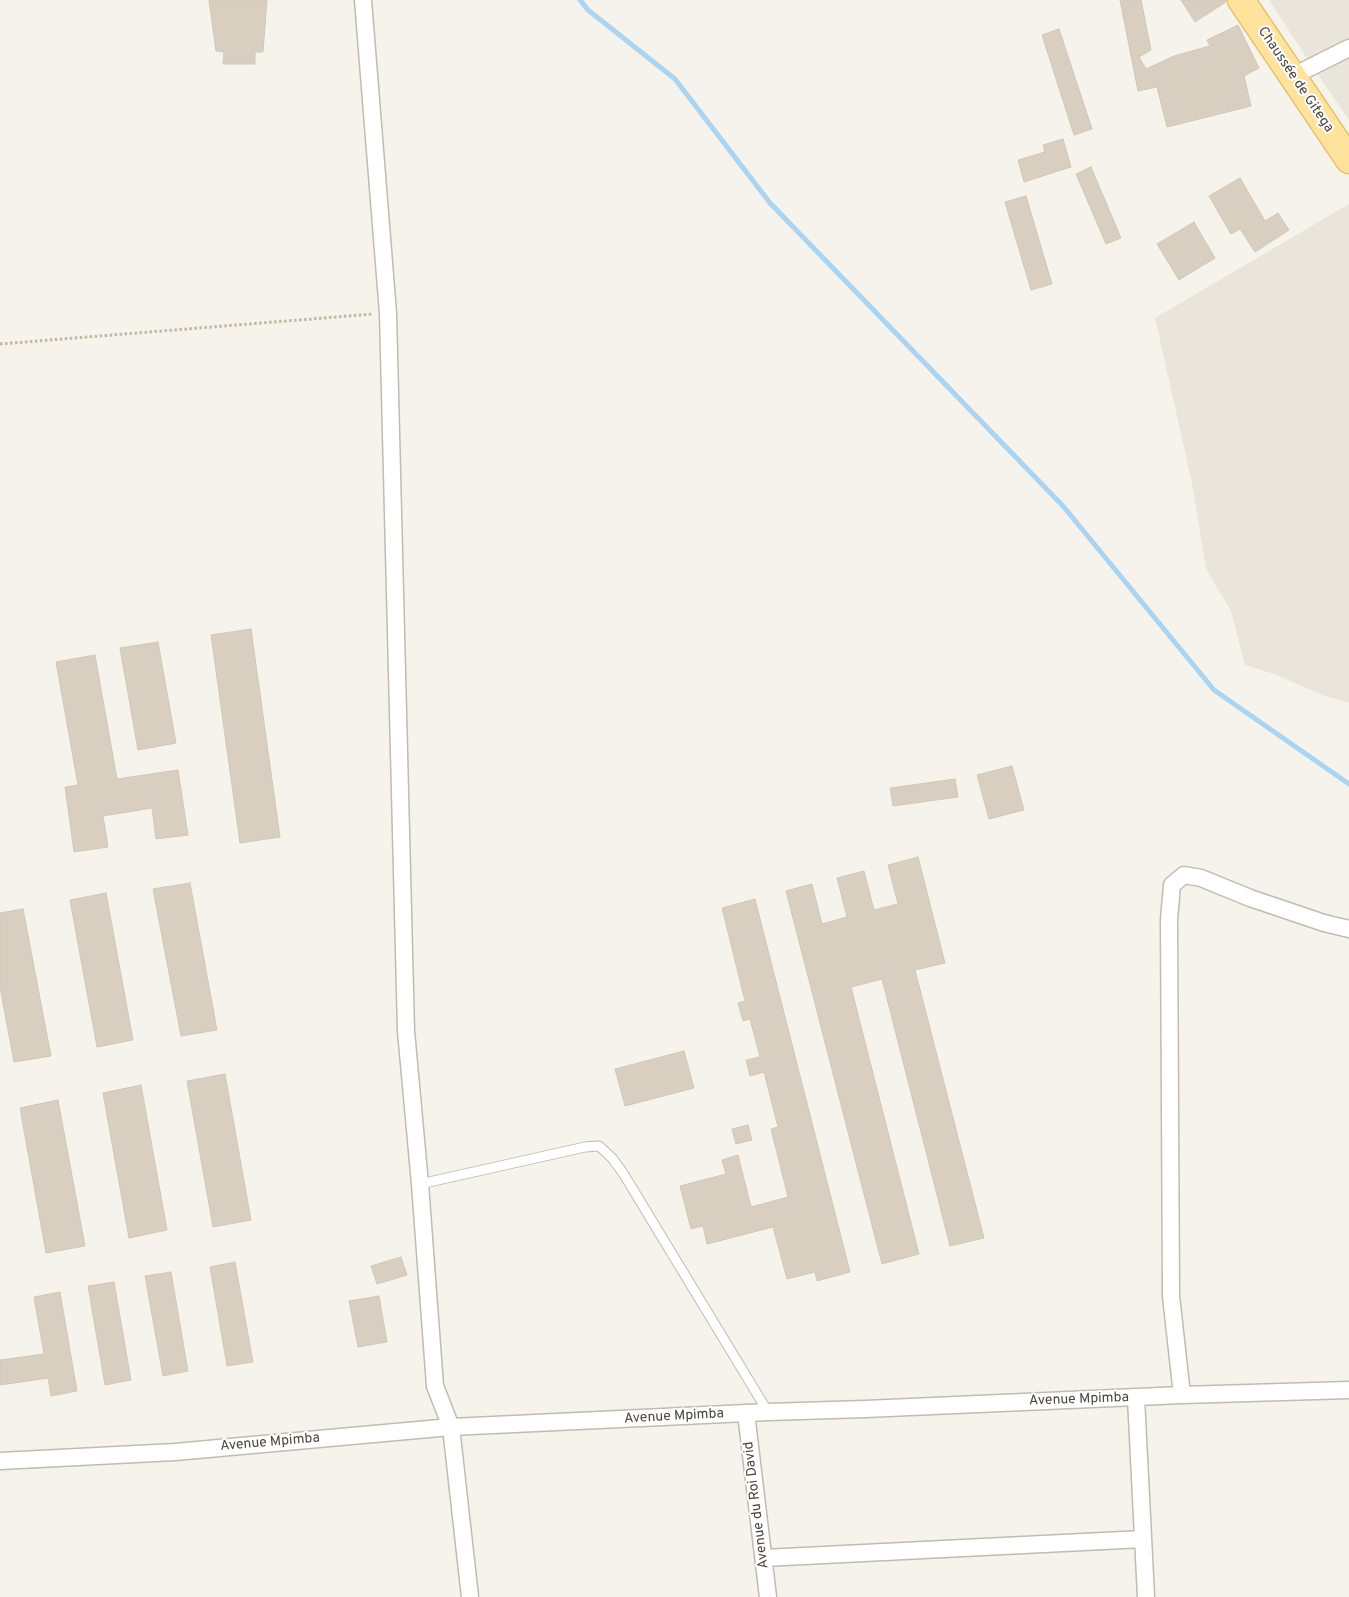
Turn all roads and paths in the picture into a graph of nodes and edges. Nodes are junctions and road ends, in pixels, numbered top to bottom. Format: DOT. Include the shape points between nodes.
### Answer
graph roads {
  1 [pos="363,0"];
  2 [pos="1241,0"];
  3 [pos="1349,48"];
  4 [pos="1293,76"];
  5 [pos="1349,160"];
  6 [pos="388,313"];
  7 [pos="0,344"];
  8 [pos="1349,929"];
  9 [pos="420,1184"];
  10 [pos="1349,1390"];
  11 [pos="1182,1395"];
  12 [pos="1136,1398"];
  13 [pos="768,1412"];
  14 [pos="746,1413"];
  15 [pos="451,1427"];
  16 [pos="0,1461"];
  17 [pos="1143,1539"];
  18 [pos="764,1558"];
  19 [pos="470,1597"];
  20 [pos="768,1597"];
  21 [pos="1146,1597"];
  1 -- 6 [label="street"];
  2 -- 4 [label="main road, Chaussée de Gitega"];
  3 -- 4 [label="street"];
  4 -- 5 [label="main road, Chaussée de Gitega"];
  6 -- 7 [label="path"];
  6 -- 9 [label="street" via="406,1031"];
  8 -- 11 [label="street" via="1250,898 1201,878 1184,875 1172,885 1169,920 1171,1296"];
  9 -- 13 [label="lane" via="599,1146 623,1173"];
  9 -- 15 [label="street" via="435,1386"];
  10 -- 11 [label="street, Avenue Mpimba"];
  11 -- 12 [label="street, Avenue Mpimba"];
  12 -- 13 [label="street, Avenue Mpimba"];
  12 -- 17 [label="street"];
  13 -- 14 [label="street, Avenue Mpimba"];
  14 -- 15 [label="street, Avenue Mpimba"];
  14 -- 18 [label="street, Avenue du Roi David"];
  15 -- 16 [label="street, Avenue Mpimba" via="175,1452"];
  15 -- 19 [label="street"];
  17 -- 18 [label="street"];
  17 -- 21 [label="street"];
  18 -- 20 [label="street, Avenue du Roi David"];
}
